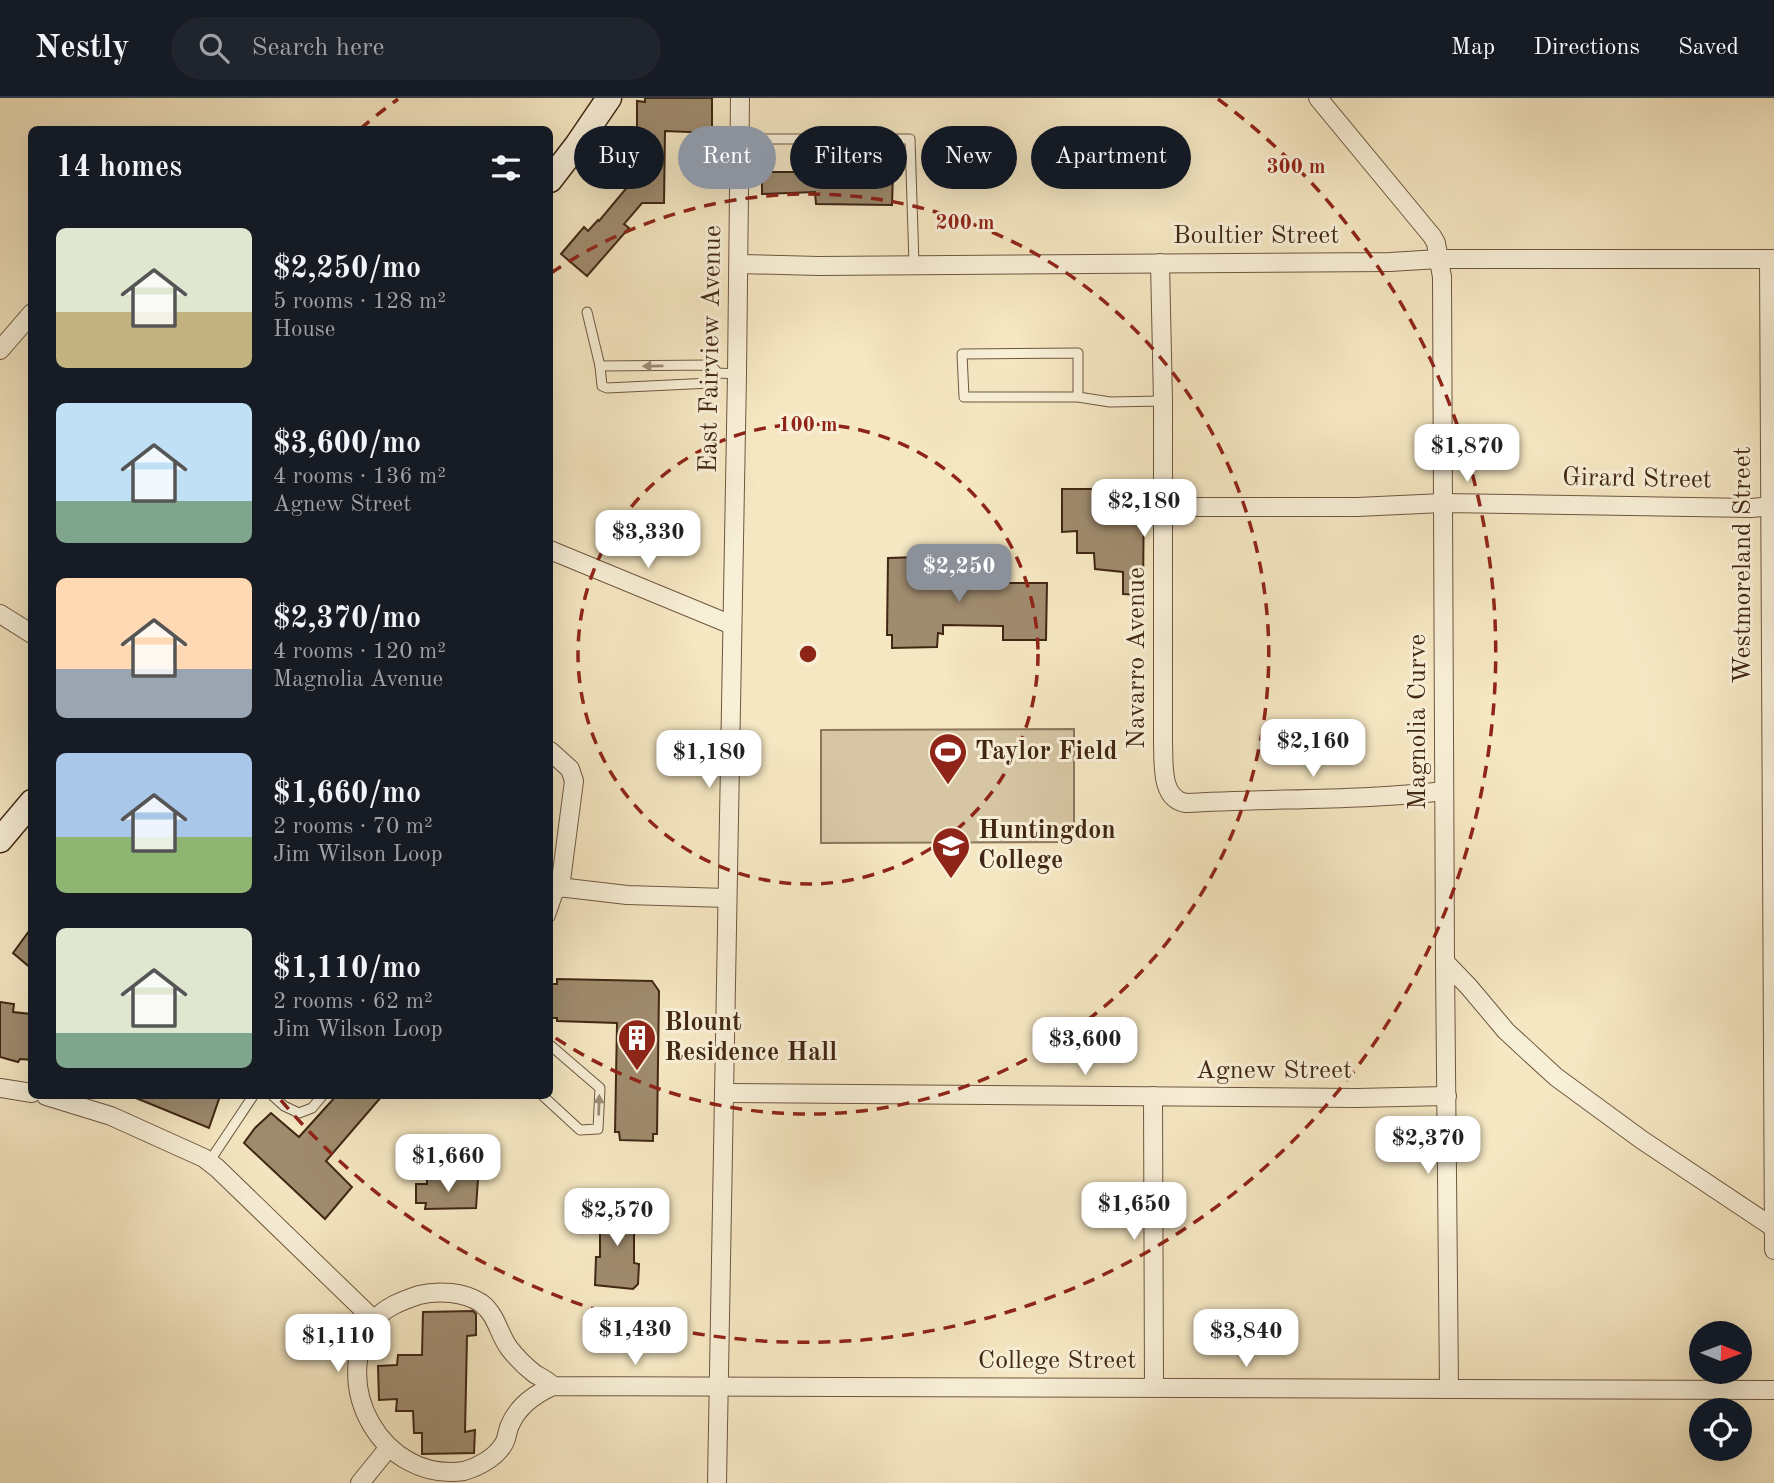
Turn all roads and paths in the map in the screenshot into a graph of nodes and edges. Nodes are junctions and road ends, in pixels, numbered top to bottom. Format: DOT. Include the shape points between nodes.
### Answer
graph roads {
  1 [pos="608,98"];
  2 [pos="740,98"];
  3 [pos="1318,98"];
  4 [pos="740,126"];
  5 [pos="776,139"];
  6 [pos="553,176"];
  7 [pos="740,189"];
  8 [pos="1439,259"];
  9 [pos="1772,259"];
  10 [pos="1160,263"];
  11 [pos="739,264"];
  12 [pos="914,264"];
  13 [pos="587,312"];
  14 [pos="28,318"];
  15 [pos="0,350"];
  16 [pos="600,366"];
  17 [pos="718,373"];
  18 [pos="737,374"];
  19 [pos="1079,397"];
  20 [pos="1163,401"];
  21 [pos="1443,503"];
  22 [pos="1772,506"];
  23 [pos="1163,508"];
  24 [pos="553,551"];
  25 [pos="0,614"];
  26 [pos="732,625"];
  27 [pos="28,632"];
  28 [pos="553,754"];
  29 [pos="1444,790"];
  30 [pos="28,811"];
  31 [pos="0,840"];
  32 [pos="555,887"];
  33 [pos="727,898"];
  34 [pos="1445,962"];
  35 [pos="553,1048"];
  36 [pos="0,1088"];
  37 [pos="28,1092"];
  38 [pos="724,1093"];
  39 [pos="1153,1096"];
  40 [pos="1447,1096"];
  41 [pos="71,1099"];
  42 [pos="251,1099"];
  43 [pos="276,1099"];
  44 [pos="320,1099"];
  45 [pos="546,1099"];
  46 [pos="209,1162"];
  47 [pos="1774,1228"];
  48 [pos="1774,1250"];
  49 [pos="374,1320"];
  50 [pos="552,1386"];
  51 [pos="719,1386"];
  52 [pos="1154,1388"];
  53 [pos="1449,1389"];
  54 [pos="1774,1390"];
  55 [pos="386,1451"];
  56 [pos="360,1483"];
  57 [pos="717,1483"];
  1 -- 6 [label="main road"];
  2 -- 4 [label="street, East Fairview Avenue"];
  3 -- 8 [label="street, Magnolia Curve" via="1432,236"];
  5 -- 12 [label="lane" via="910,139"];
  7 -- 11 [label="street, East Fairview Avenue"];
  8 -- 9 [label="street, Boultier Street"];
  8 -- 10 [label="street, Boultier Street"];
  8 -- 21 [label="street, Magnolia Curve"];
  9 -- 22 [label="street, Westmoreland Street"];
  10 -- 12 [label="street, Boultier Street"];
  10 -- 20 [label="street, Navarro Avenue"];
  11 -- 12 [label="street, Boultier Street"];
  11 -- 18 [label="street, East Fairview Avenue"];
  13 -- 16 [label="lane"];
  14 -- 15 [label="street"];
  17 -- 16 [label="lane, one-way" via="710,365"];
  16 -- 17 [label="lane" via="602,386 607,388 711,383"];
  17 -- 18 [label="lane"];
  18 -- 26 [label="street, East Fairview Avenue"];
  19 -- 19 [label="lane" via="964,397 962,354 1078,353"];
  19 -- 20 [label="lane"];
  20 -- 23 [label="street, Navarro Avenue"];
  21 -- 22 [label="street, Girard Street"];
  21 -- 23 [label="street, Girard Street"];
  21 -- 29 [label="street, Magnolia Curve"];
  22 -- 47 [label="street, Westmoreland Street"];
  23 -- 29 [label="street, Navarro Avenue" via="1163,743 1167,786 1174,799 1186,803 1355,798"];
  24 -- 26 [label="street"];
  25 -- 27 [label="street"];
  26 -- 33 [label="street, East Fairview Avenue"];
  28 -- 32 [label="street" via="570,769 573,781"];
  29 -- 34 [label="street, Magnolia Curve"];
  30 -- 31 [label="main road"];
  32 -- 33 [label="street"];
  33 -- 38 [label="street, East Fairview Avenue"];
  34 -- 40 [label="street, Magnolia Curve"];
  34 -- 47 [label="street" via="1506,1031 1556,1077"];
  45 -- 35 [label="lane, one-way" via="580,1129 598,1129 600,1088"];
  36 -- 37 [label="street"];
  38 -- 39 [label="street, Agnew Street"];
  38 -- 51 [label="street, East Fairview Avenue"];
  39 -- 40 [label="street, Agnew Street"];
  39 -- 52 [label="street"];
  40 -- 53 [label="street, Magnolia Curve"];
  41 -- 46 [label="street"];
  42 -- 46 [label="lane"];
  43 -- 44 [label="lane" via="299,1113"];
  46 -- 49 [label="street"];
  47 -- 48 [label="street, Westmoreland Street"];
  49 -- 50 [label="street" via="396,1304 424,1294 468,1296 489,1310 510,1349"];
  49 -- 55 [label="street" via="360,1354 357,1388 366,1420"];
  50 -- 51 [label="street, College Street"];
  50 -- 55 [label="street" via="524,1405 510,1424 504,1444 478,1466 432,1473"];
  51 -- 52 [label="street, College Street"];
  51 -- 57 [label="street, East Fairview Avenue"];
  52 -- 53 [label="street, College Street"];
  53 -- 54 [label="street, College Street"];
  55 -- 56 [label="street"];
}
